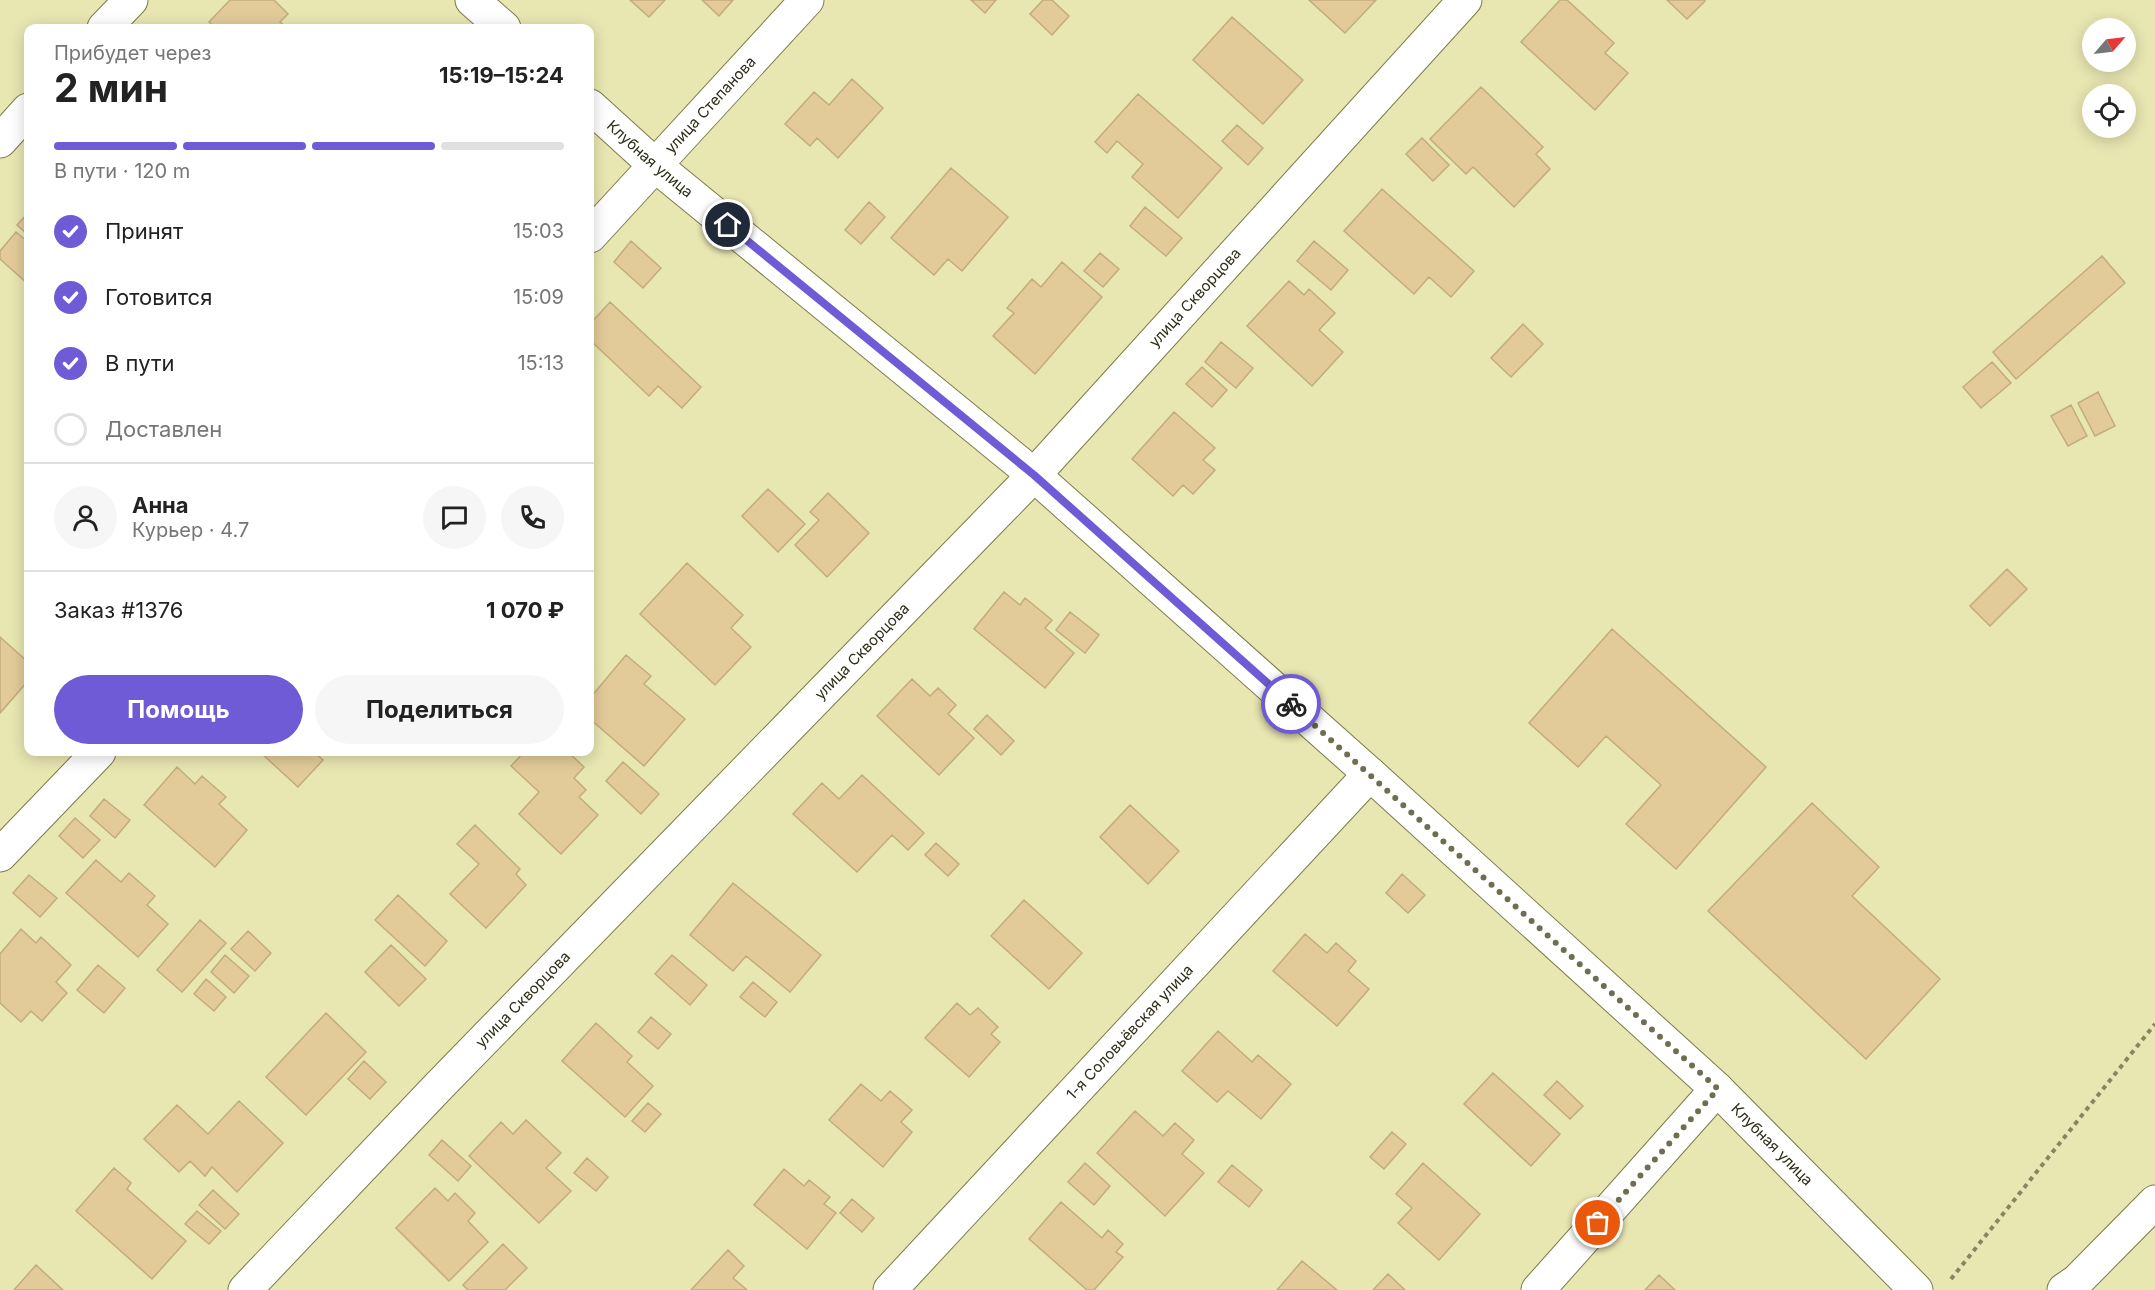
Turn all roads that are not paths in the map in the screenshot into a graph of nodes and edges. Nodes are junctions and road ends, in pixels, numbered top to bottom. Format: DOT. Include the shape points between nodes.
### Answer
graph roads {
  1 [pos="131,0"];
  2 [pos="472,0"];
  3 [pos="807,0"];
  4 [pos="1465,0"];
  5 [pos="108,24"];
  6 [pos="499,24"];
  7 [pos="594,110"];
  8 [pos="24,114"];
  9 [pos="0,141"];
  10 [pos="656,166"];
  11 [pos="594,232"];
  12 [pos="1034,475"];
  13 [pos="95,756"];
  14 [pos="1370,774"];
  15 [pos="0,855"];
  16 [pos="1718,1089"];
  17 [pos="2155,1202"];
  18 [pos="245,1290"];
  19 [pos="890,1290"];
  20 [pos="1538,1290"];
  21 [pos="1916,1290"];
  22 [pos="2064,1290"];
  1 -- 5 [label="street"];
  2 -- 6 [label="street"];
  3 -- 10 [label="street, улица Степанова"];
  4 -- 12 [label="street, улица Скворцова"];
  7 -- 10 [label="street, Клубная улица"];
  8 -- 9 [label="street"];
  10 -- 11 [label="street, улица Степанова"];
  10 -- 12 [label="street, Клубная улица"];
  12 -- 14 [label="street, Клубная улица"];
  12 -- 18 [label="street, улица Скворцова"];
  13 -- 15 [label="street"];
  14 -- 16 [label="street, Клубная улица"];
  14 -- 19 [label="street, 1-я Соловьёвская улица"];
  16 -- 20 [label="street"];
  16 -- 21 [label="street, Клубная улица"];
  17 -- 22 [label="street"];
}
